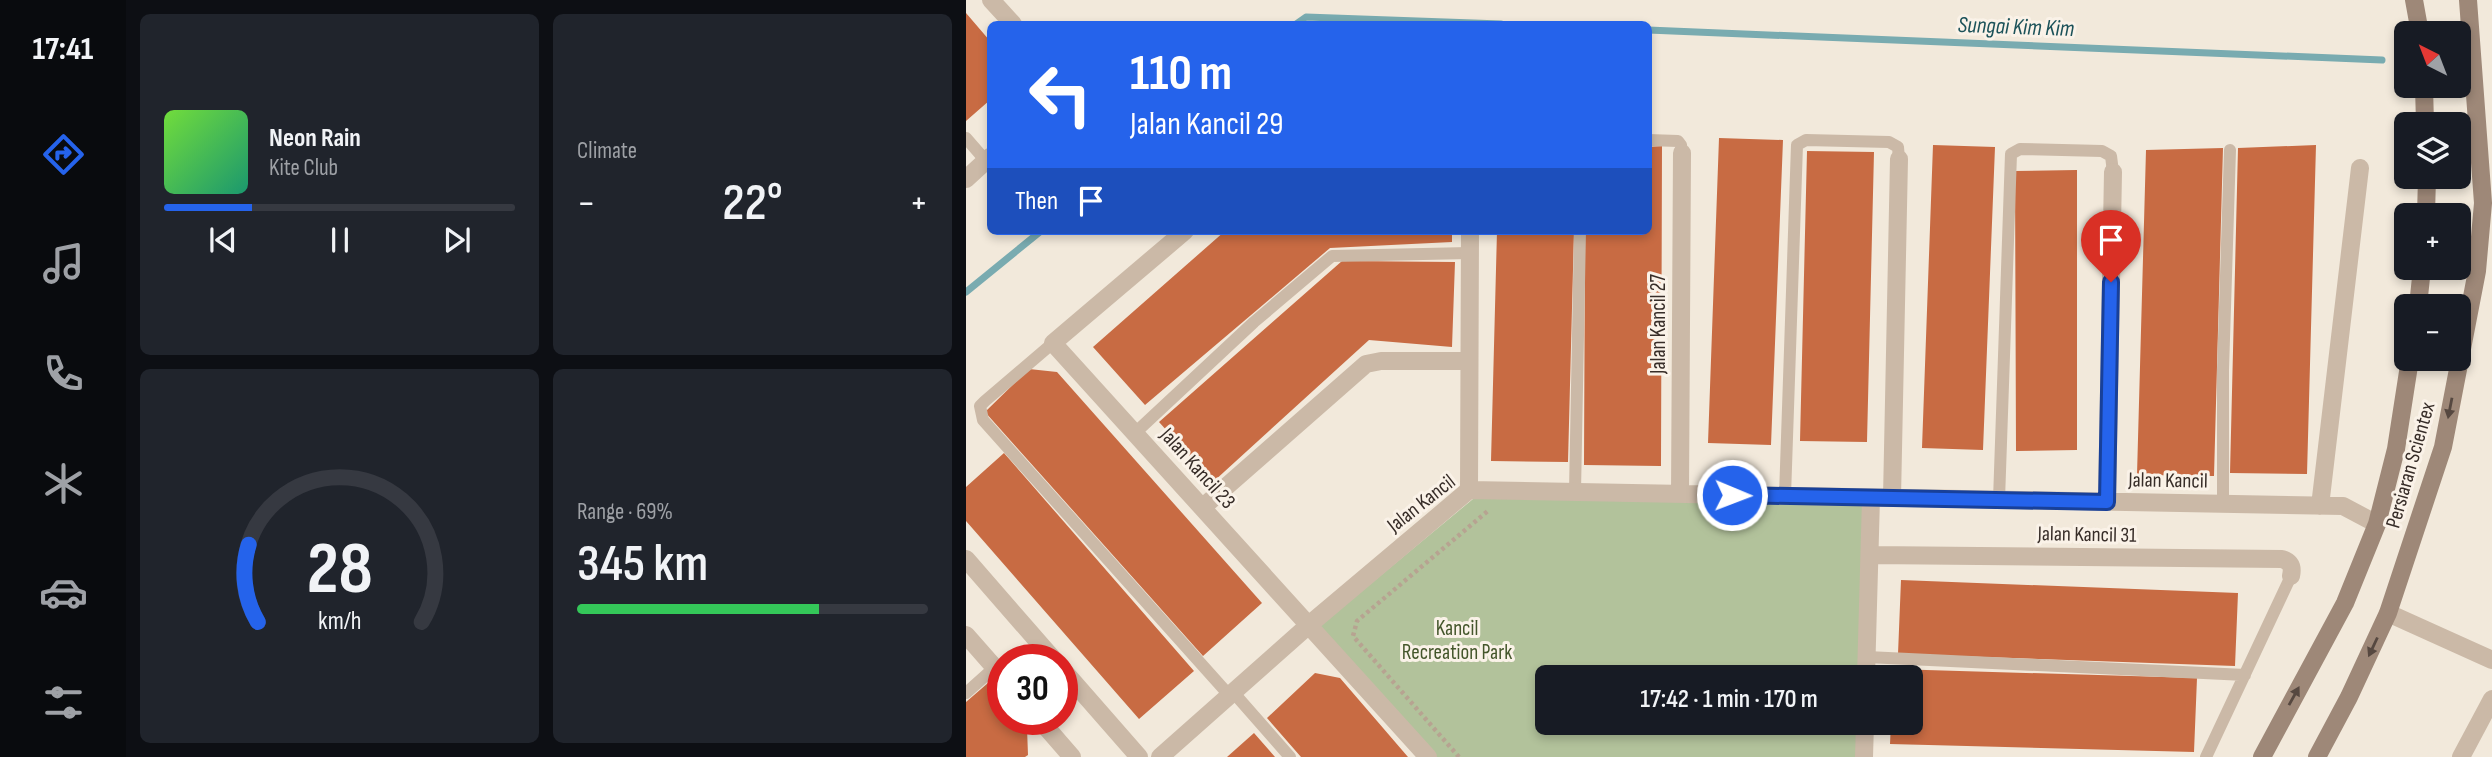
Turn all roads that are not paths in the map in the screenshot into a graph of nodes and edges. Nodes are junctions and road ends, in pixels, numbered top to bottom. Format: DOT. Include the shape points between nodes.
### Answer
graph roads {
  1 [pos="991,0"];
  2 [pos="2414,0"];
  3 [pos="2468,0"];
  4 [pos="1010,21"];
  5 [pos="2418,21"];
  6 [pos="966,138"];
  7 [pos="1652,139"];
  8 [pos="2230,150"];
  9 [pos="1682,153"];
  10 [pos="987,158"];
  11 [pos="1899,159"];
  12 [pos="987,160"];
  13 [pos="2360,168"];
  14 [pos="2113,172"];
  15 [pos="966,179"];
  16 [pos="1180,235"];
  17 [pos="1470,235"];
  18 [pos="1580,235"];
  19 [pos="1469,253"];
  20 [pos="1053,343"];
  21 [pos="1468,360"];
  22 [pos="2408,371"];
  23 [pos="1135,433"];
  24 [pos="1469,490"];
  25 [pos="1575,492"];
  26 [pos="1680,494"];
  27 [pos="1785,496"];
  28 [pos="1871,498"];
  29 [pos="1892,498"];
  30 [pos="1999,500"];
  31 [pos="2107,502"];
  32 [pos="2223,504"];
  33 [pos="2320,506"];
  34 [pos="1203,507"];
  35 [pos="2377,524"];
  36 [pos="1870,555"];
  37 [pos="966,559"];
  38 [pos="2291,576"];
  39 [pos="2388,613"];
  40 [pos="1310,624"];
  41 [pos="966,635"];
  42 [pos="1040,644"];
  43 [pos="1867,657"];
  44 [pos="987,659"];
  45 [pos="2492,660"];
  46 [pos="1867,665"];
  47 [pos="2245,675"];
  48 [pos="987,680"];
  49 [pos="1078,687"];
  50 [pos="966,693"];
  51 [pos="1231,693"];
  52 [pos="2492,699"];
  53 [pos="1051,735"];
  54 [pos="1865,735"];
  55 [pos="1066,755"];
  56 [pos="1139,757"];
  57 [pos="1160,757"];
  58 [pos="1290,757"];
  59 [pos="1429,757"];
  60 [pos="1864,757"];
  61 [pos="2206,757"];
  62 [pos="2262,757"];
  63 [pos="2317,757"];
  64 [pos="2462,757"];
  1 -- 4 [label="street"];
  2 -- 5 [label="main road"];
  3 -- 39 [label="main road, Persiaran Scientex, one-way" via="2483,203 2477,271 2443,447"];
  6 -- 10 [label="lane"];
  7 -- 9 [label="lane" via="1678,141"];
  8 -- 32 [label="lane"];
  9 -- 26 [label="street, Jalan Kancil 27"];
  11 -- 27 [label="lane" via="1898,147 1889,142 1806,140 1795,150"];
  11 -- 29 [label="street"];
  12 -- 15 [label="street"];
  13 -- 33 [label="street"];
  14 -- 30 [label="lane" via="2111,156 2102,151 2020,149 2011,154"];
  14 -- 31 [label="street"];
  16 -- 20 [label="street"];
  17 -- 19 [label="street"];
  18 -- 25 [label="lane"];
  19 -- 21 [label="street"];
  19 -- 23 [label="lane" via="1332,256"];
  20 -- 23 [label="street, Jalan Kancil 23"];
  20 -- 51 [label="lane" via="980,406 983,421"];
  21 -- 24 [label="street"];
  21 -- 34 [label="street" via="1366,364"];
  22 -- 35 [label="main road, Persiaran Scientex" via="2396,449"];
  23 -- 34 [label="street, Jalan Kancil 23"];
  24 -- 25 [label="street, Jalan Kancil"];
  24 -- 40 [label="street, Jalan Kancil"];
  25 -- 26 [label="street, Jalan Kancil"];
  26 -- 27 [label="street, Jalan Kancil"];
  27 -- 28 [label="street, Jalan Kancil"];
  28 -- 29 [label="street, Jalan Kancil"];
  28 -- 36 [label="street"];
  29 -- 30 [label="street, Jalan Kancil"];
  30 -- 31 [label="street, Jalan Kancil"];
  31 -- 32 [label="street, Jalan Kancil"];
  32 -- 33 [label="street, Jalan Kancil"];
  33 -- 35 [label="street, Jalan Kancil" via="2343,506"];
  34 -- 40 [label="street, Jalan Kancil 23"];
  62 -- 35 [label="main road, Persiaran Scientex, one-way" via="2345,603"];
  36 -- 38 [label="street, Jalan Kancil 31" via="2282,559 2291,565"];
  36 -- 43 [label="street"];
  37 -- 42 [label="street"];
  38 -- 47 [label="lane"];
  39 -- 45 [label="street"];
  39 -- 63 [label="main road, Persiaran Scientex, one-way"];
  40 -- 51 [label="street, Jalan Kancil"];
  40 -- 59 [label="street, Jalan Kancil 23"];
  41 -- 44 [label="street"];
  43 -- 46 [label="street"];
  43 -- 47 [label="lane"];
  47 -- 61 [label="lane"];
  48 -- 50 [label="lane"];
  49 -- 56 [label="street"];
  51 -- 57 [label="street, Jalan Kancil"];
  51 -- 58 [label="lane"];
  52 -- 64 [label="street"];
  53 -- 55 [label="street"];
  54 -- 60 [label="street"];
}
